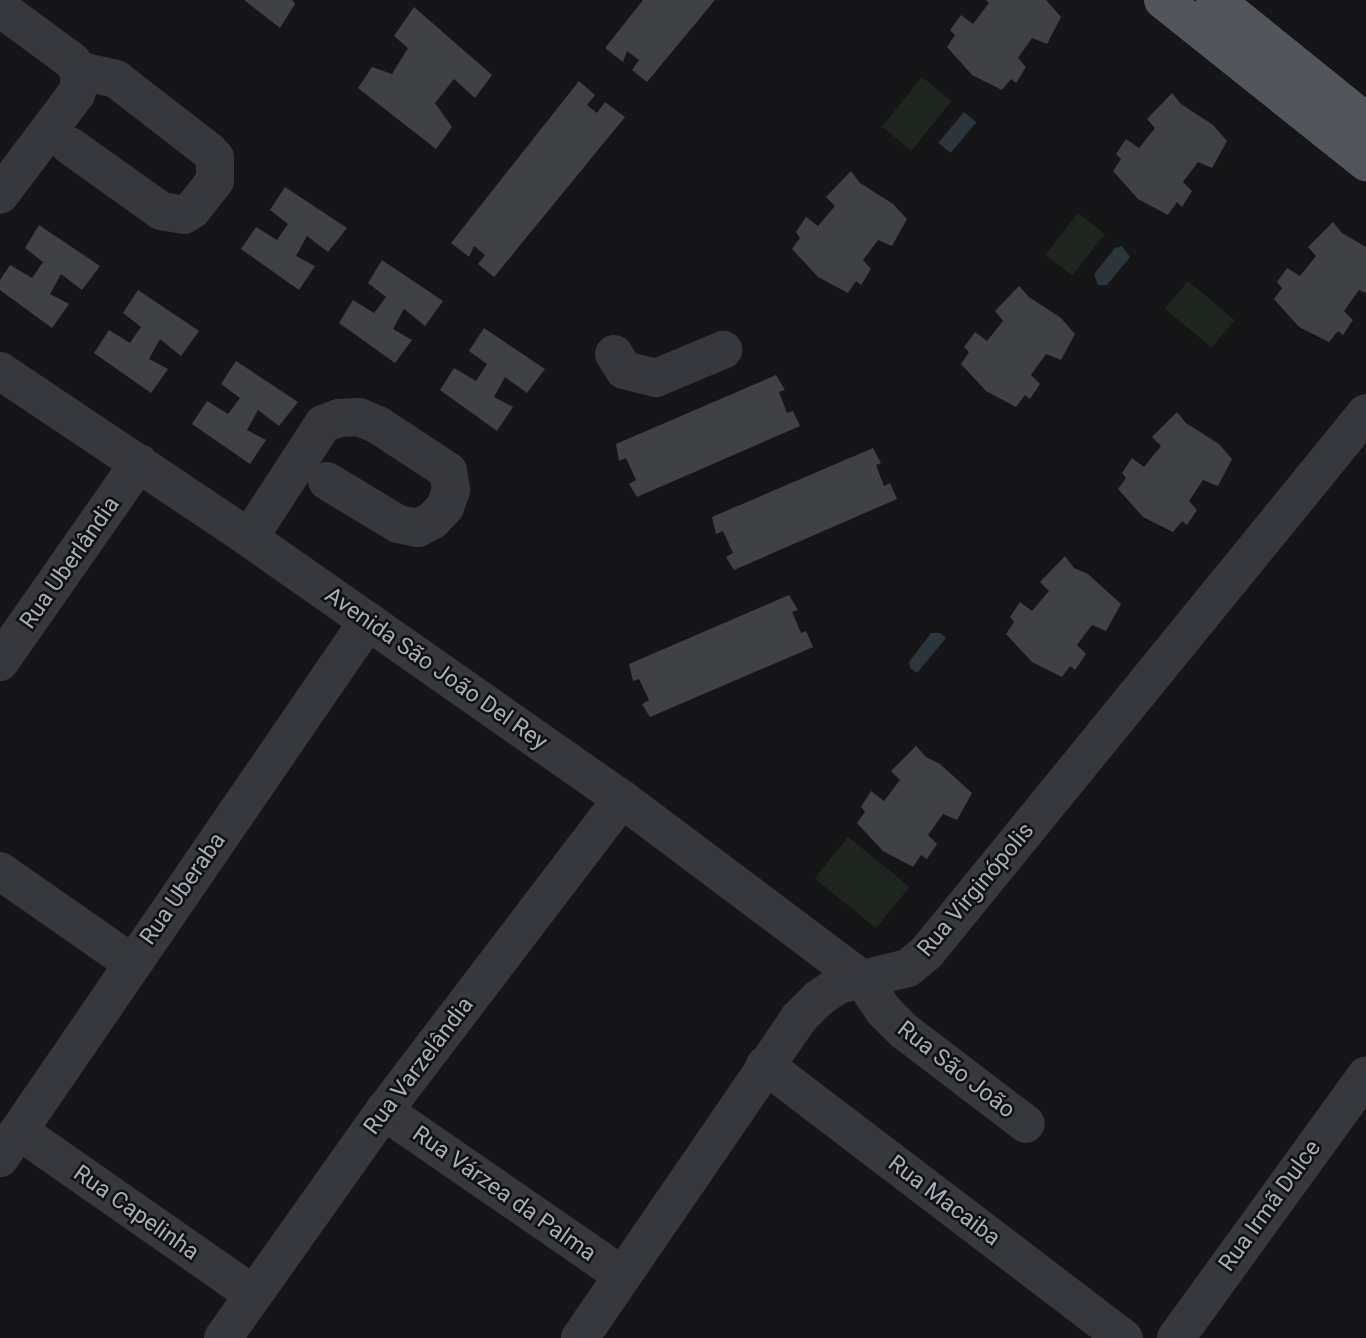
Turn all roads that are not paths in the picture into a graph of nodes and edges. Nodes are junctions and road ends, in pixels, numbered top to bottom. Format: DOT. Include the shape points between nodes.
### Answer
graph roads {
  1 [pos="1163,0"];
  2 [pos="1215,0"];
  3 [pos="0,8"];
  4 [pos="78,70"];
  5 [pos="1366,122"];
  6 [pos="70,146"];
  7 [pos="1366,162"];
  8 [pos="0,195"];
  9 [pos="723,350"];
  10 [pos="614,354"];
  11 [pos="0,371"];
  12 [pos="1366,413"];
  13 [pos="139,463"];
  14 [pos="327,481"];
  15 [pos="249,538"];
  16 [pos="368,621"];
  17 [pos="0,663"];
  18 [pos="622,799"];
  19 [pos="0,871"];
  20 [pos="132,963"];
  21 [pos="863,980"];
  22 [pos="765,1065"];
  23 [pos="1366,1076"];
  24 [pos="384,1111"];
  25 [pos="1026,1124"];
  26 [pos="9,1145"];
  27 [pos="624,1276"];
  28 [pos="253,1294"];
  29 [pos="223,1338"];
  30 [pos="580,1338"];
  31 [pos="1124,1338"];
  32 [pos="1176,1338"];
  1 -- 7 [label="main road"];
  2 -- 5 [label="main road"];
  3 -- 4 [label="street"];
  4 -- 6 [label="street" via="116,79 209,151 215,158 215,181 184,215 161,211"];
  4 -- 8 [label="street" via="76,94"];
  9 -- 10 [label="street" via="656,377 624,370"];
  11 -- 13 [label="street, Avenida São João Del Rey"];
  12 -- 21 [label="street, Rua Virginópolis" via="927,953 908,968"];
  13 -- 15 [label="street, Avenida São João Del Rey"];
  13 -- 17 [label="street, Rua Uberlândia"];
  14 -- 15 [label="street" via="398,524 418,528 445,507 451,490 448,471 390,432 359,418 340,418 323,424"];
  15 -- 16 [label="street, Avenida São João Del Rey"];
  16 -- 18 [label="street, Avenida São João Del Rey"];
  16 -- 20 [label="street, Rua Uberaba"];
  18 -- 21 [label="street, Avenida São João Del Rey"];
  18 -- 24 [label="street, Rua Varzelândia"];
  19 -- 20 [label="street"];
  20 -- 26 [label="street, Rua Uberaba"];
  21 -- 22 [label="street, Rua Virginópolis" via="838,985 818,998"];
  21 -- 25 [label="street, Rua São João" via="904,1031"];
  22 -- 27 [label="street, Rua Virginópolis"];
  22 -- 31 [label="street, Rua Macaiba"];
  23 -- 32 [label="street, Rua Irmã Dulce"];
  24 -- 27 [label="street, Rua Várzea da Palma"];
  24 -- 28 [label="street, Rua Varzelândia"];
  26 -- 28 [label="street, Rua Capelinha"];
  27 -- 30 [label="street, Rua Virginópolis"];
  28 -- 29 [label="street, Rua Varzelândia"];
}
